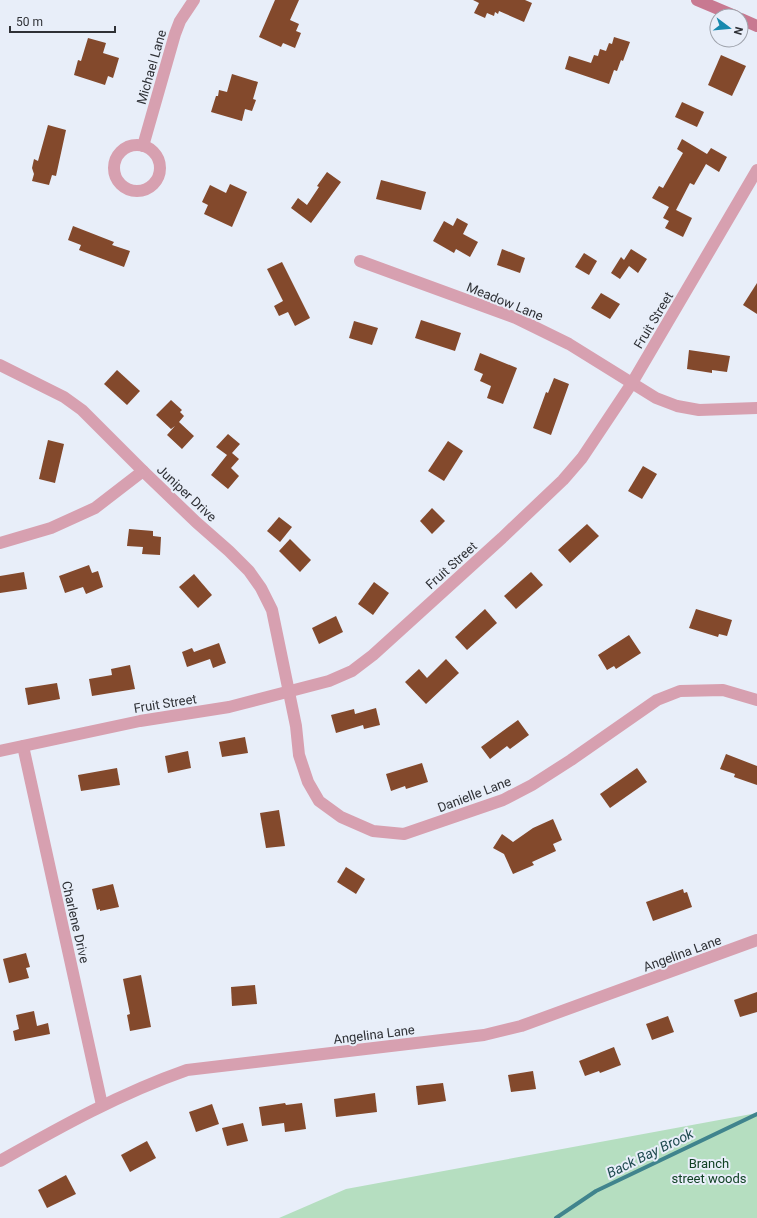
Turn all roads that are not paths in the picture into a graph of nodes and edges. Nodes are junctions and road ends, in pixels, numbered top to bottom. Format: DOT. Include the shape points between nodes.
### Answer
graph roads {
  1 [pos="194,0"];
  2 [pos="697,0"];
  3 [pos="716,8"];
  4 [pos="144,146"];
  5 [pos="757,170"];
  6 [pos="360,261"];
  7 [pos="0,365"];
  8 [pos="632,382"];
  9 [pos="757,408"];
  10 [pos="143,471"];
  11 [pos="0,543"];
  12 [pos="287,692"];
  13 [pos="757,700"];
  14 [pos="23,746"];
  15 [pos="0,751"];
  16 [pos="757,940"];
  17 [pos="102,1105"];
  18 [pos="0,1161"];
  1 -- 4 [label="street, Michael Lane" via="175,34"];
  2 -- 3 [label="main road"];
  5 -- 8 [label="street, Fruit Street"];
  6 -- 8 [label="street, Meadow Lane" via="516,318 569,344"];
  7 -- 10 [label="street, Juniper Drive" via="70,401"];
  8 -- 9 [label="street, Meadow Lane" via="656,398 678,406 700,410"];
  8 -- 12 [label="street, Fruit Street" via="582,458 563,480 374,655 352,671 329,681"];
  10 -- 11 [label="street" via="95,508 51,528"];
  10 -- 12 [label="street, Juniper Drive" via="229,551 249,571 261,588 272,610 281,648"];
  12 -- 13 [label="street, Danielle Lane" via="300,755 308,782 319,800 341,817 373,831 404,834 503,800 532,785 657,700 675,693 723,690"];
  12 -- 14 [label="street, Fruit Street" via="229,707 140,721"];
  14 -- 15 [label="street, Fruit Street"];
  14 -- 17 [label="street, Charlene Drive"];
  16 -- 17 [label="street, Angelina Lane" via="520,1026 484,1035 187,1070"];
  17 -- 18 [label="street, Angelina Lane"];
}
